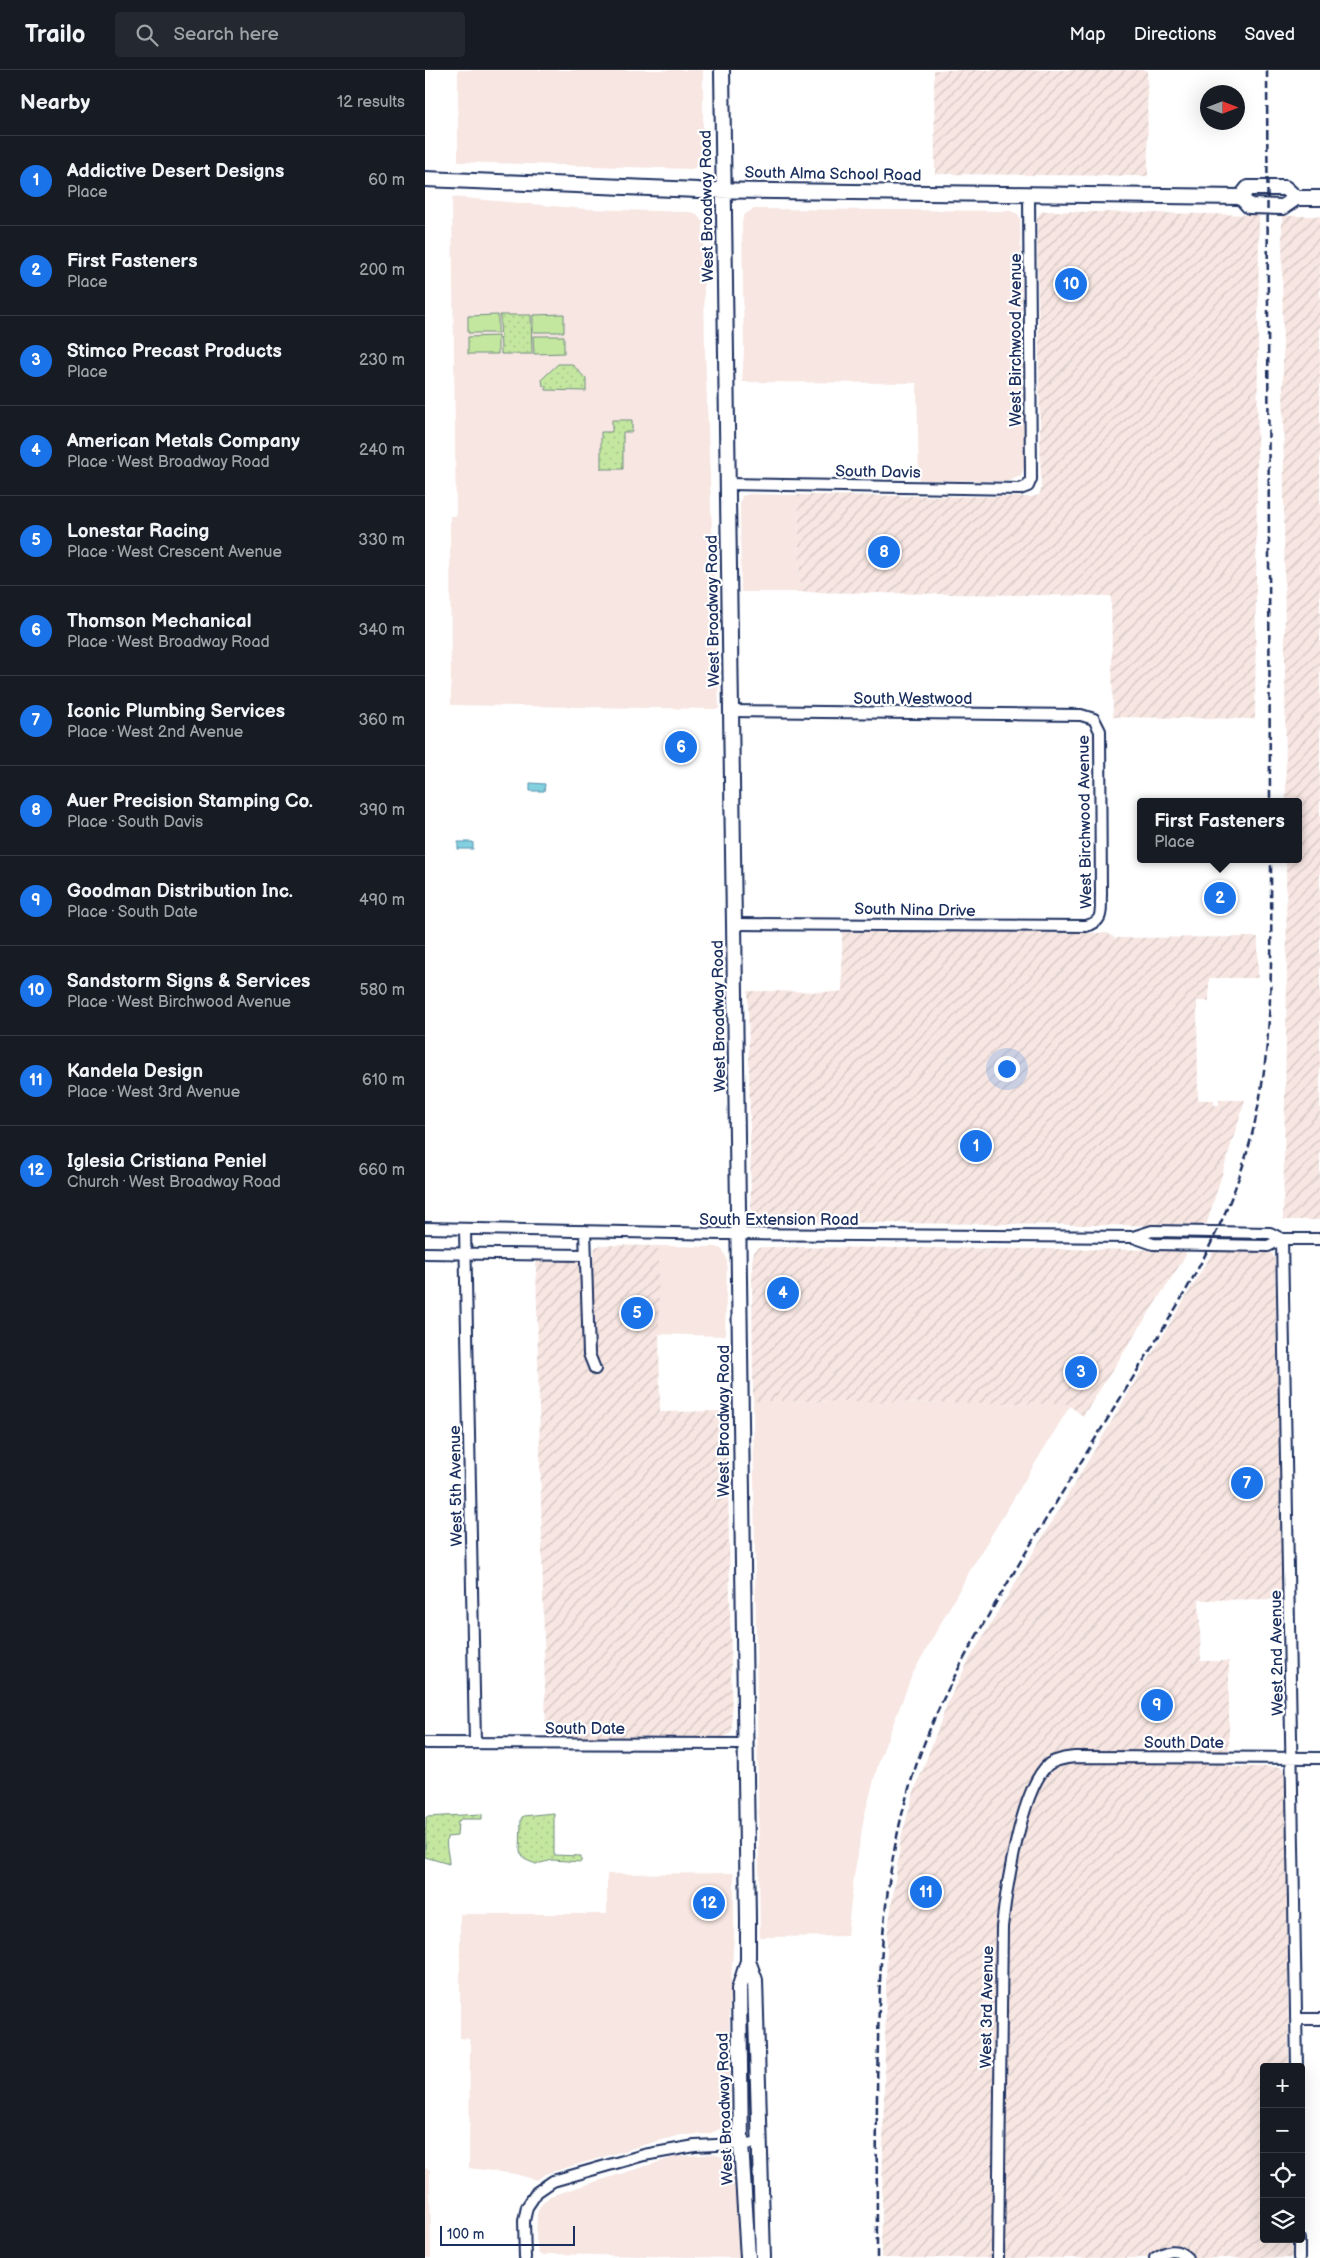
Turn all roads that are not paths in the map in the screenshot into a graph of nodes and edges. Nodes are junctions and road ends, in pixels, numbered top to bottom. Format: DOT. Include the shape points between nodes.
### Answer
graph roads {
  1 [pos="722,70"];
  2 [pos="425,179"];
  3 [pos="723,190"];
  4 [pos="1029,194"];
  5 [pos="1320,198"];
  6 [pos="727,484"];
  7 [pos="1028,486"];
  8 [pos="731,711"];
  9 [pos="1094,719"];
  10 [pos="734,924"];
  11 [pos="1095,924"];
  12 [pos="425,1228"];
  13 [pos="465,1229"];
  14 [pos="585,1231"];
  15 [pos="739,1234"];
  16 [pos="1282,1239"];
  17 [pos="1320,1239"];
  18 [pos="425,1253"];
  19 [pos="466,1254"];
  20 [pos="585,1255"];
  21 [pos="595,1369"];
  22 [pos="425,1743"];
  23 [pos="475,1743"];
  24 [pos="745,1744"];
  25 [pos="1293,1758"];
  26 [pos="1320,1758"];
  27 [pos="1049,1764"];
  28 [pos="748,1961"];
  29 [pos="1296,2019"];
  30 [pos="1320,2019"];
  31 [pos="1297,2063"];
  32 [pos="759,2143"];
  33 [pos="741,2144"];
  34 [pos="1299,2243"];
  35 [pos="525,2258"];
  36 [pos="748,2258"];
  37 [pos="763,2258"];
  38 [pos="998,2258"];
  39 [pos="1155,2258"];
  40 [pos="1187,2258"];
  41 [pos="1299,2258"];
  1 -- 3 [label="main road, West Broadway Road"];
  2 -- 3 [label="main road, South Alma School Road"];
  3 -- 4 [label="main road, South Alma School Road"];
  3 -- 6 [label="main road, West Broadway Road"];
  4 -- 5 [label="main road, South Alma School Road" via="1241,197 1248,188 1285,188 1296,198"];
  4 -- 7 [label="street, West Birchwood Avenue" via="1031,479"];
  6 -- 7 [label="street, South Davis" via="1020,489"];
  6 -- 8 [label="main road, West Broadway Road"];
  8 -- 9 [label="street, South Westwood" via="1081,714"];
  8 -- 10 [label="main road, West Broadway Road"];
  9 -- 11 [label="street, West Birchwood Avenue" via="1100,731 1101,833 1100,918"];
  10 -- 11 [label="street, South Nina Drive"];
  10 -- 15 [label="main road, West Broadway Road"];
  12 -- 13 [label="street, South Extension Road"];
  13 -- 14 [label="street, South Extension Road"];
  13 -- 19 [label="street, West 5th Avenue"];
  14 -- 15 [label="street, South Extension Road"];
  14 -- 20 [label="street"];
  15 -- 16 [label="street, South Extension Road" via="1133,1237 1152,1230 1270,1232"];
  15 -- 24 [label="main road, West Broadway Road"];
  16 -- 17 [label="street, South Extension Road"];
  16 -- 25 [label="street, West 2nd Avenue"];
  18 -- 19 [label="street"];
  19 -- 20 [label="street"];
  19 -- 23 [label="street, West 5th Avenue"];
  20 -- 21 [label="street" via="589,1354"];
  22 -- 23 [label="street, South Date"];
  23 -- 24 [label="street, South Date"];
  24 -- 28 [label="main road, West Broadway Road"];
  25 -- 26 [label="street, South Date"];
  25 -- 27 [label="street, South Date" via="1075,1757"];
  25 -- 29 [label="street, West 2nd Avenue"];
  27 -- 38 [label="street, West 3rd Avenue" via="1037,1781 1028,1803 1005,1897"];
  28 -- 32 [label="main road, West Broadway Road" via="755,1980"];
  28 -- 33 [label="main road, West Broadway Road" via="739,1989"];
  29 -- 30 [label="street"];
  29 -- 31 [label="street, West 2nd Avenue"];
  32 -- 33 [label="street"];
  32 -- 37 [label="main road, West Broadway Road"];
  33 -- 35 [label="street" via="695,2146 643,2155 553,2181 537,2192 527,2207"];
  33 -- 36 [label="main road, West Broadway Road"];
  34 -- 41 [label="street"];
  39 -- 40 [label="street" via="1176,2250"];
}
